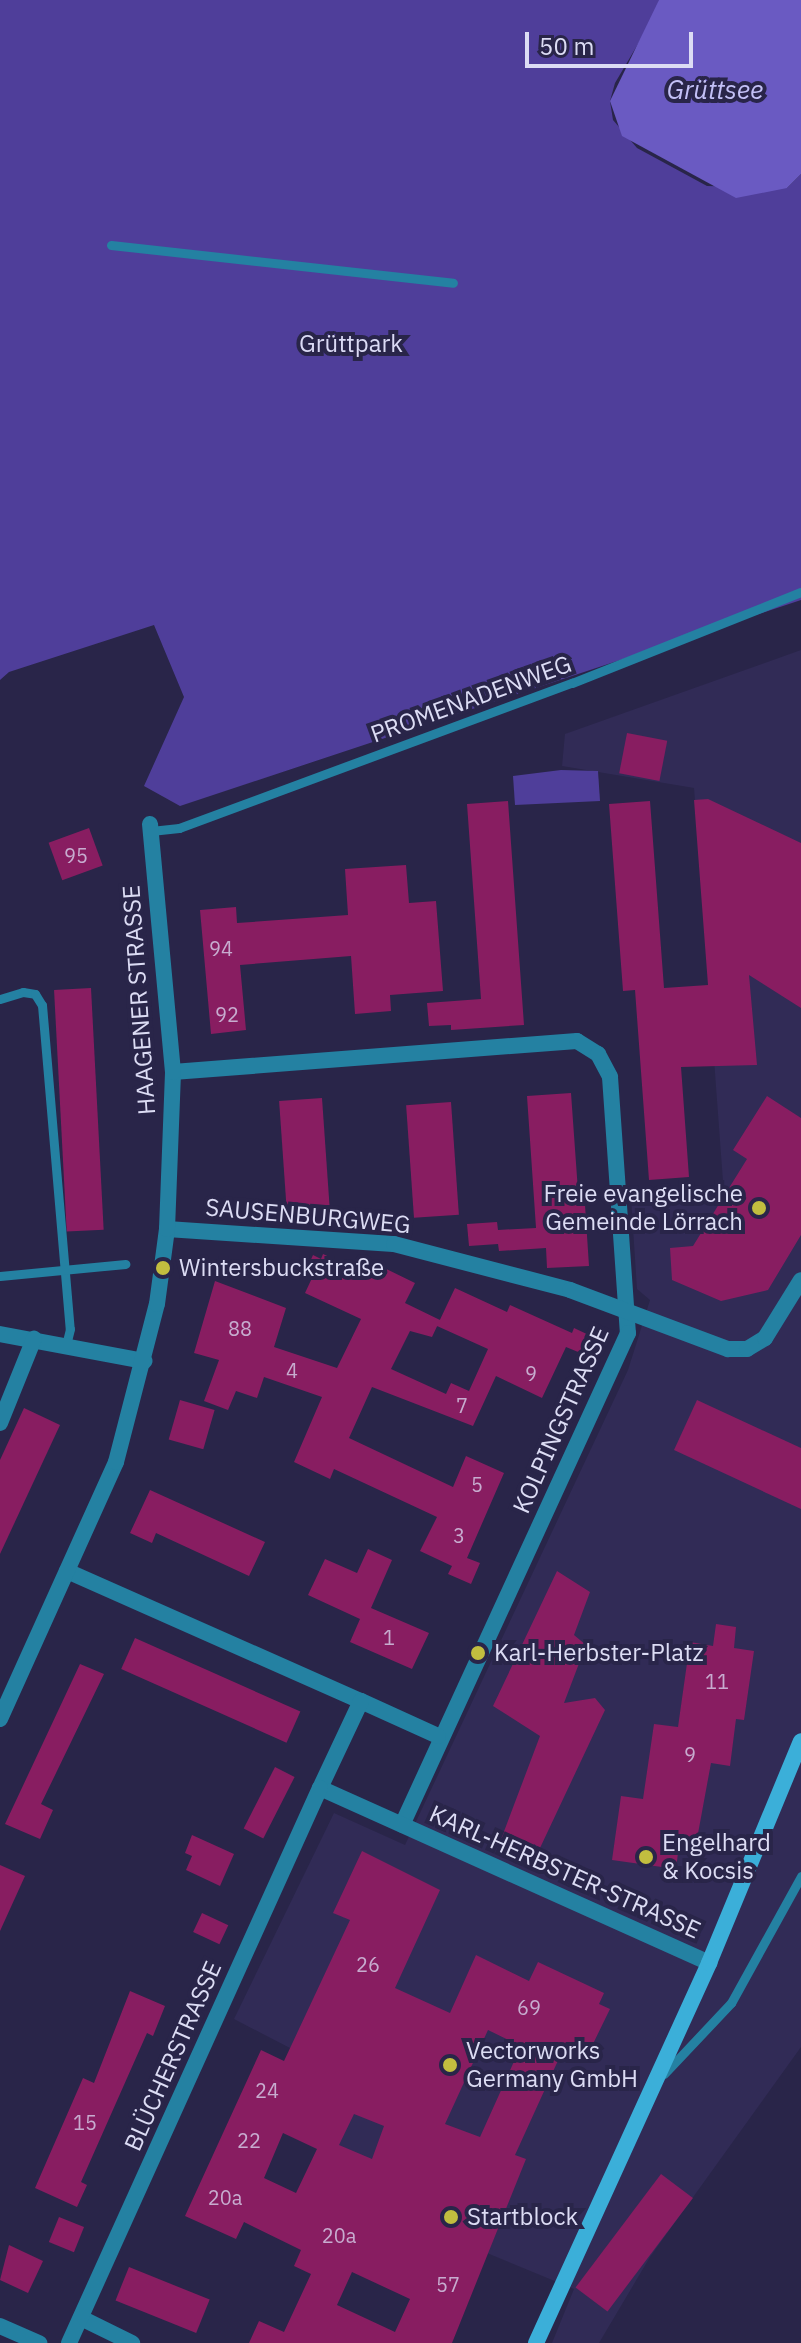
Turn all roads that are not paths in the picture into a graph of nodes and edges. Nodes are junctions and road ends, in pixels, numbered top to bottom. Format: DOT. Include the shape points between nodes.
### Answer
graph roads {
  1 [pos="111,245"];
  2 [pos="453,283"];
  3 [pos="801,592"];
  4 [pos="151,827"];
  5 [pos="0,999"];
  6 [pos="173,1072"];
  7 [pos="167,1229"];
  8 [pos="125,1264"];
  9 [pos="63,1271"];
  10 [pos="0,1276"];
  11 [pos="801,1280"];
  12 [pos="629,1311"];
  13 [pos="0,1334"];
  14 [pos="34,1339"];
  15 [pos="66,1345"];
  16 [pos="144,1361"];
  17 [pos="0,1423"];
  18 [pos="67,1571"];
  19 [pos="361,1701"];
  20 [pos="0,1719"];
  21 [pos="438,1736"];
  22 [pos="801,1741"];
  23 [pos="320,1788"];
  24 [pos="402,1825"];
  25 [pos="801,1876"];
  26 [pos="709,1963"];
  27 [pos="656,2082"];
  28 [pos="81,2318"];
  29 [pos="0,2326"];
  30 [pos="39,2343"];
  31 [pos="69,2343"];
  32 [pos="132,2343"];
  33 [pos="536,2343"];
  1 -- 2 [label="lane"];
  3 -- 4 [label="lane, PROMENADENWEG" via="179,828"];
  4 -- 6 [label="street, HAAGENER STRASSE"];
  5 -- 9 [label="lane" via="23,992 35,994 42,1005"];
  6 -- 7 [label="street, HAAGENER STRASSE"];
  6 -- 12 [label="street, KOLPINGSTRASSE" via="577,1041 598,1054 610,1077"];
  7 -- 12 [label="street, SAUSENBURGWEG" via="394,1244 491,1267"];
  7 -- 16 [label="street, HAAGENER STRASSE"];
  8 -- 9 [label="lane"];
  9 -- 10 [label="lane"];
  9 -- 15 [label="lane" via="70,1329"];
  11 -- 12 [label="street, SAUSENBURGWEG" via="765,1338 747,1349 728,1349"];
  12 -- 21 [label="street, KOLPINGSTRASSE" via="628,1333 565,1476"];
  13 -- 14 [label="street"];
  14 -- 15 [label="street"];
  14 -- 17 [label="street"];
  15 -- 16 [label="street"];
  16 -- 18 [label="street, HAAGENER STRASSE" via="116,1462"];
  18 -- 19 [label="street"];
  18 -- 20 [label="street, HAAGENER STRASSE"];
  19 -- 21 [label="street"];
  19 -- 23 [label="street"];
  21 -- 24 [label="street"];
  22 -- 26 [label="main road"];
  23 -- 24 [label="street"];
  23 -- 28 [label="street, BLÜCHERSTRASSE"];
  24 -- 26 [label="street, KARL-HERBSTER-STRASSE"];
  25 -- 27 [label="lane" via="731,2003"];
  26 -- 27 [label="main road"];
  27 -- 33 [label="main road"];
  28 -- 31 [label="street, BLÜCHERSTRASSE"];
  28 -- 32 [label="street"];
  29 -- 30 [label="street"];
}
